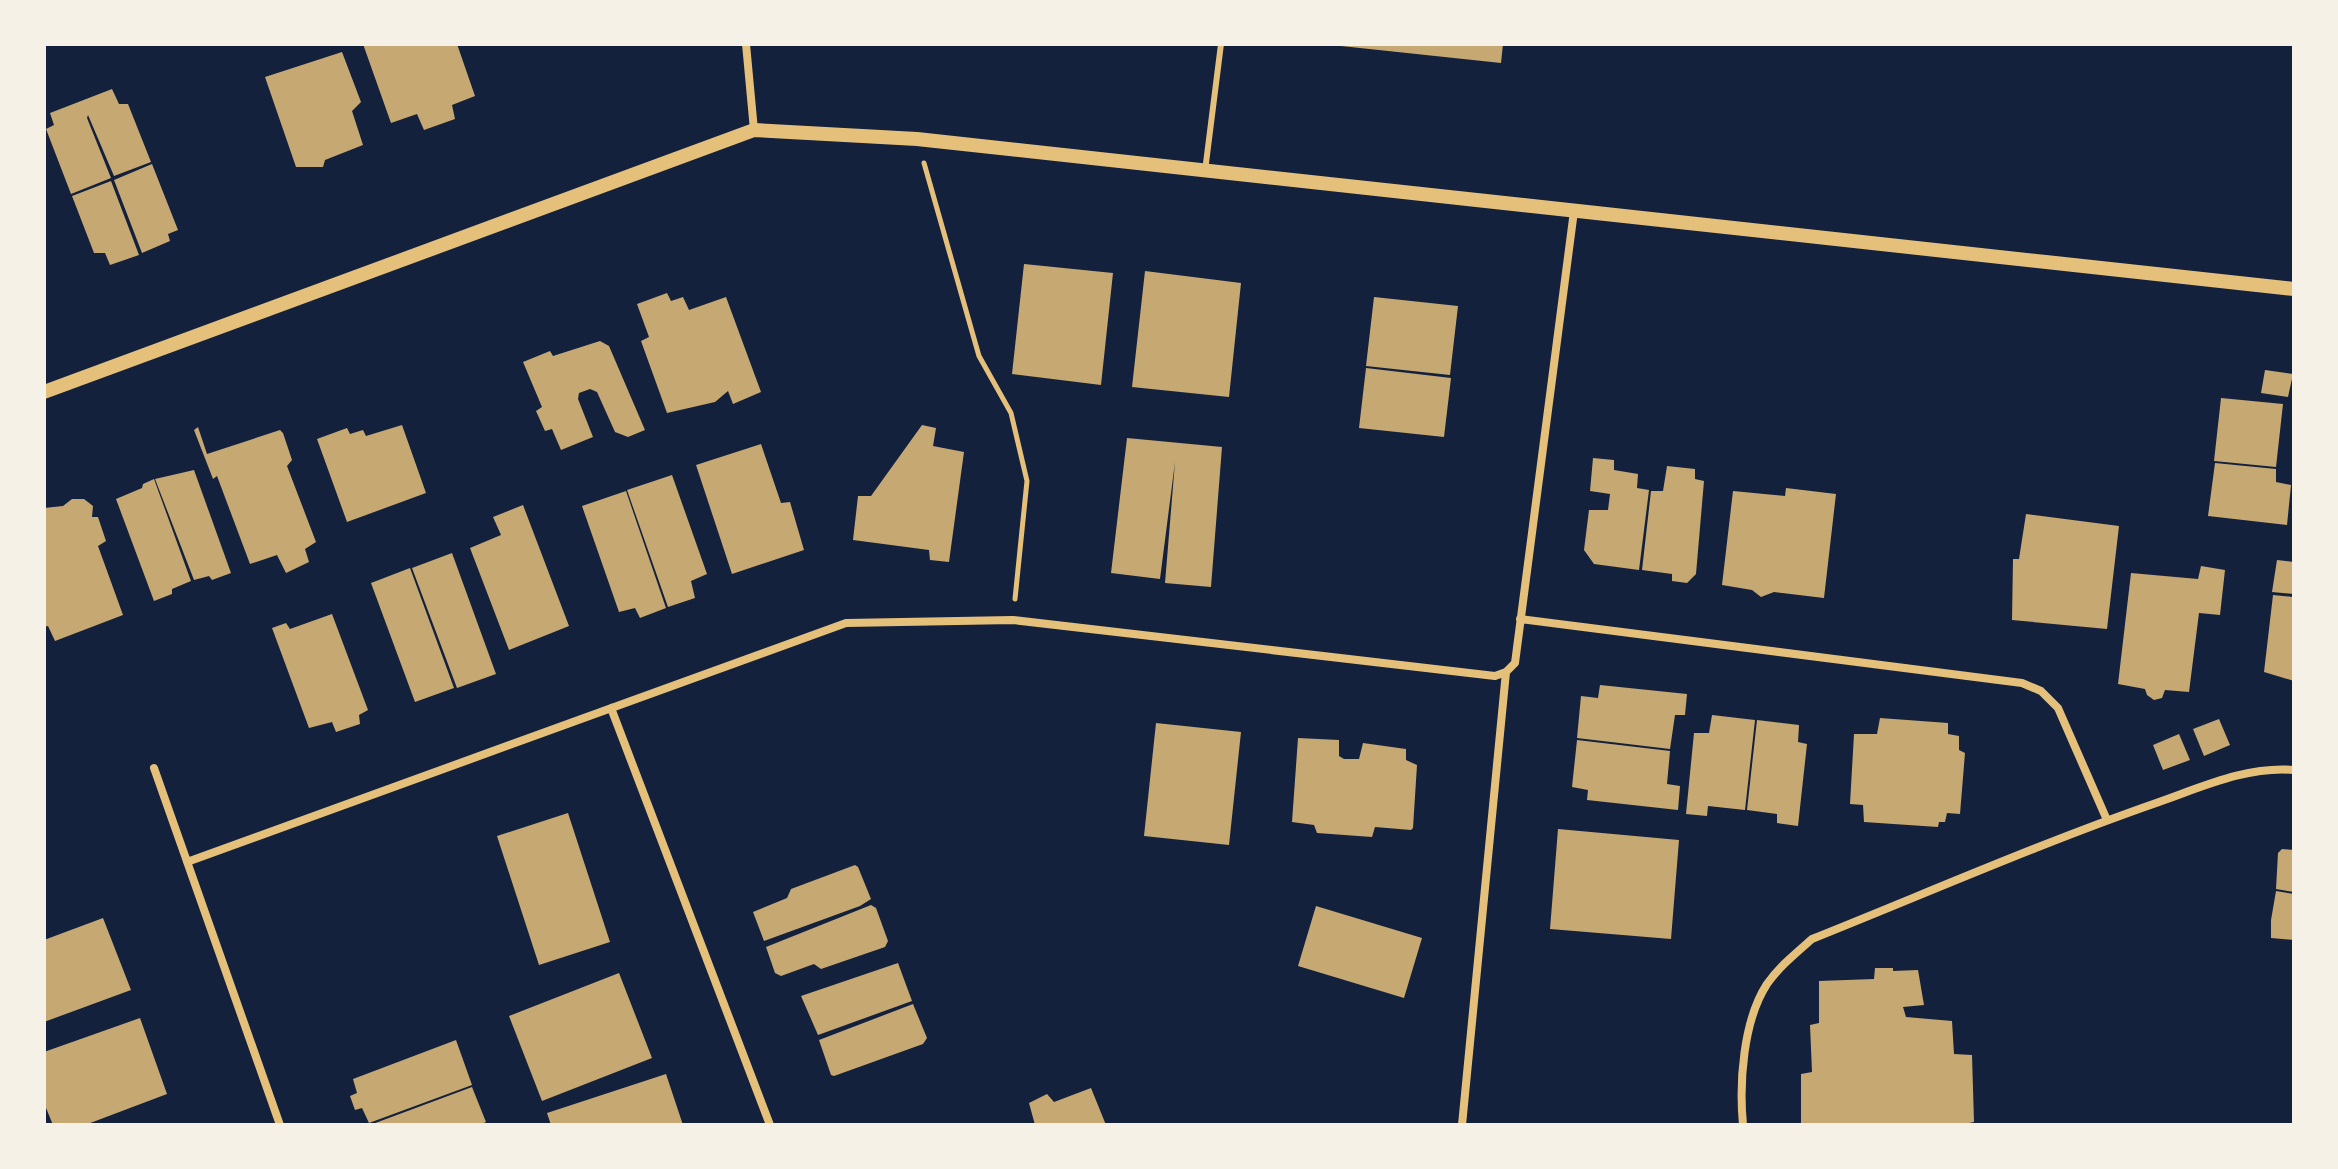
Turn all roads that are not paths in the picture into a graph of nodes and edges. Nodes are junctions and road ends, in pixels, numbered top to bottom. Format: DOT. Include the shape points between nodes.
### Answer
graph roads {
  1 [pos="1221,44"];
  2 [pos="745,45"];
  3 [pos="754,130"];
  4 [pos="1205,171"];
  5 [pos="1574,211"];
  6 [pos="2294,289"];
  7 [pos="44,392"];
  8 [pos="1520,619"];
  9 [pos="1506,672"];
  10 [pos="611,708"];
  11 [pos="154,768"];
  12 [pos="2294,770"];
  13 [pos="2107,820"];
  14 [pos="187,862"];
  15 [pos="280,1125"];
  16 [pos="770,1125"];
  17 [pos="1462,1125"];
  18 [pos="1743,1125"];
  1 -- 4 [label="lane"];
  2 -- 3 [label="street"];
  3 -- 4 [label="street" via="917,139"];
  3 -- 7 [label="street"];
  4 -- 5 [label="street"];
  5 -- 6 [label="street"];
  5 -- 8 [label="street"];
  8 -- 9 [label="street" via="1515,663"];
  8 -- 13 [label="street" via="2022,683 2041,691 2058,708"];
  9 -- 10 [label="street" via="1495,676 1013,620 846,623"];
  9 -- 17 [label="street"];
  10 -- 14 [label="street"];
  10 -- 16 [label="street"];
  11 -- 14 [label="street"];
  12 -- 13 [label="street" via="2251,772"];
  13 -- 18 [label="street" via="1812,939 1767,985 1749,1027 1740,1099"];
  14 -- 15 [label="street"];
}
